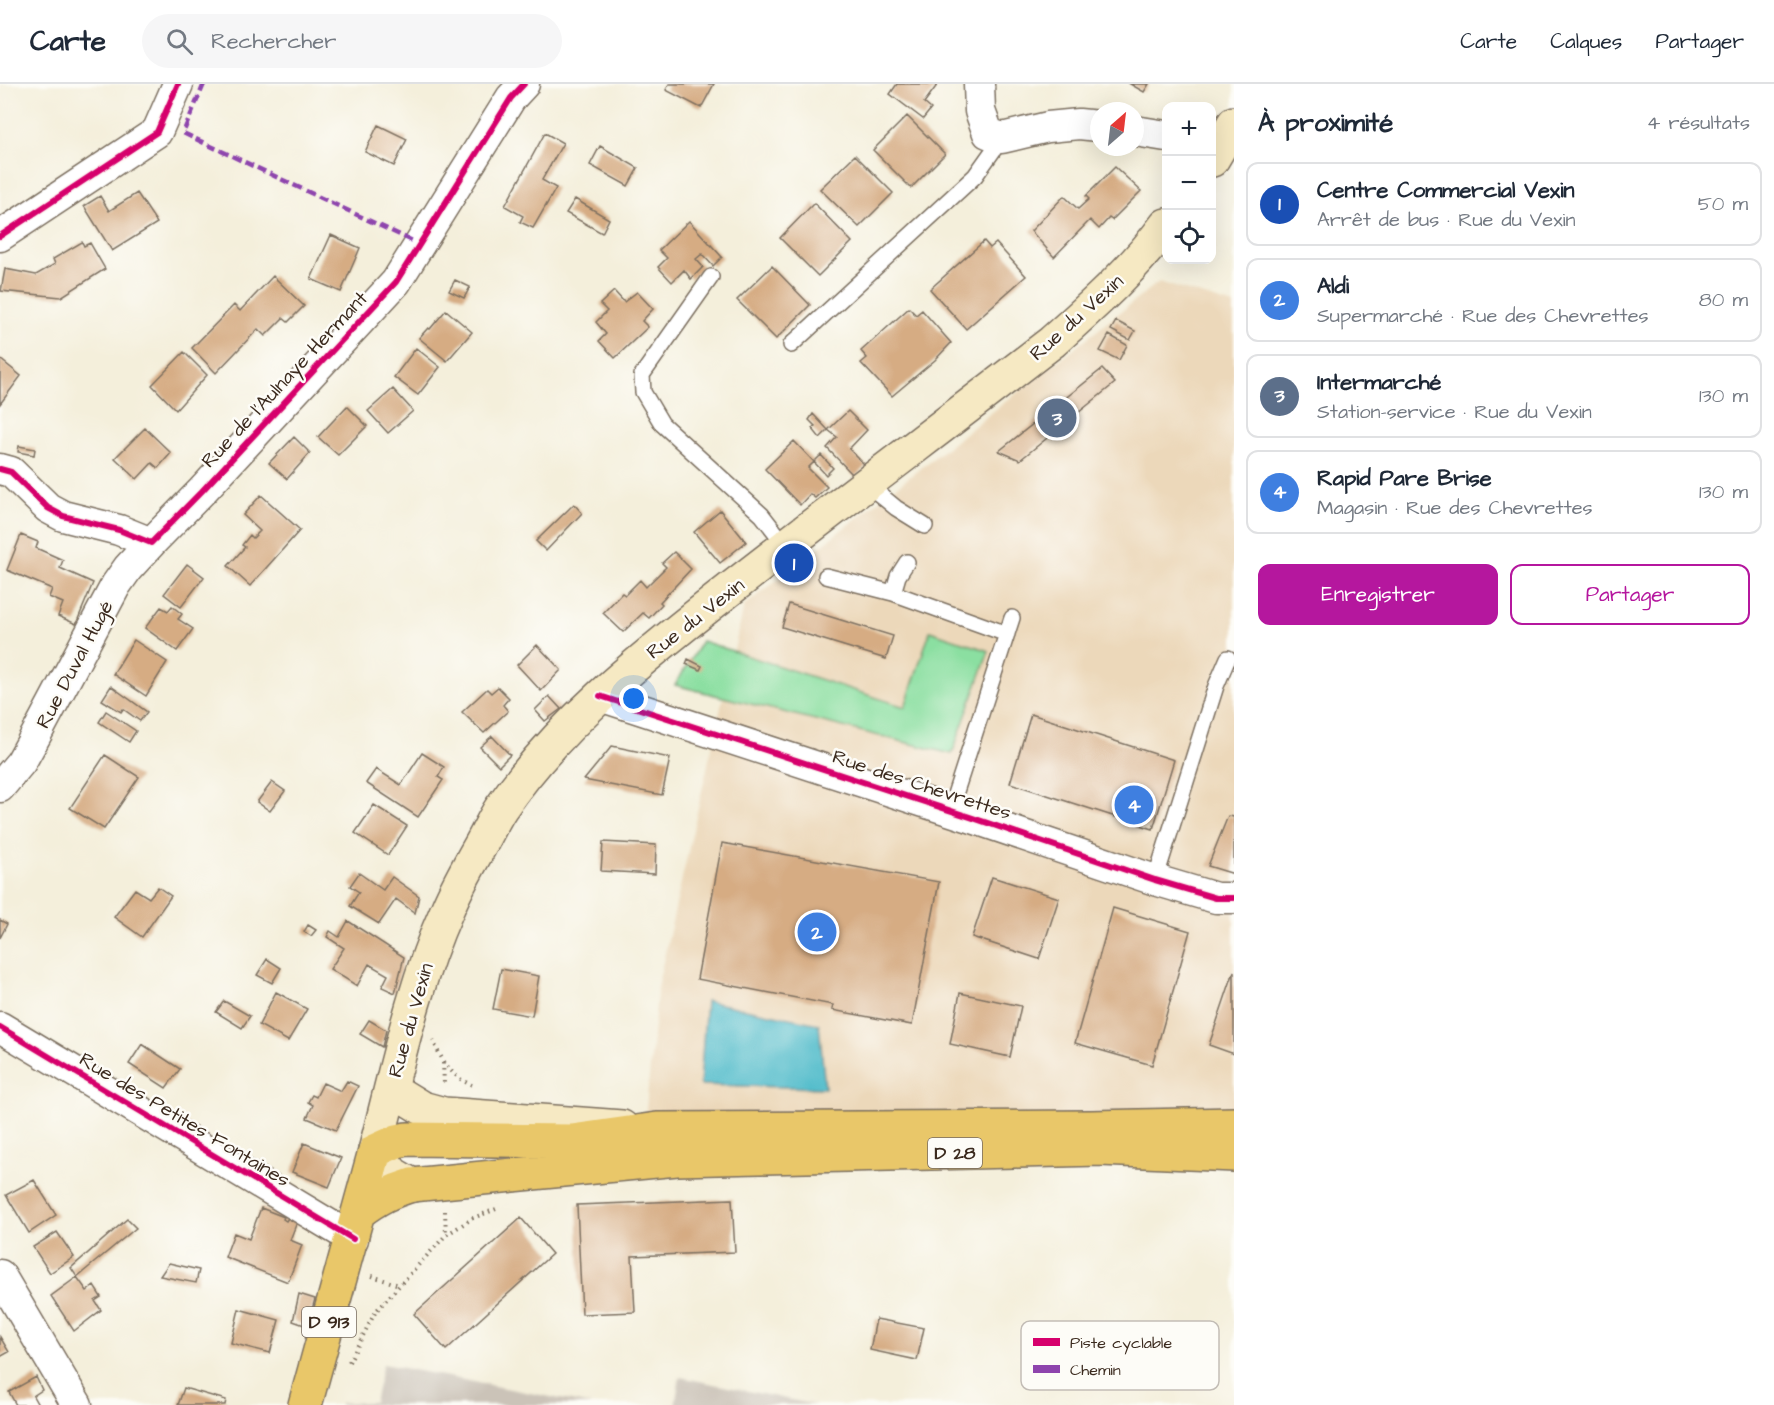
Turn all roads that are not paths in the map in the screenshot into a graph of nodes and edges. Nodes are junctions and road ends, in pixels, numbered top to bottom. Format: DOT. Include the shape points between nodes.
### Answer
graph roads {
  1 [pos="178,84"];
  2 [pos="524,84"];
  3 [pos="978,84"];
  4 [pos="1234,123"];
  5 [pos="1090,125"];
  6 [pos="1144,132"];
  7 [pos="1162,135"];
  8 [pos="1002,138"];
  9 [pos="1216,151"];
  10 [pos="1162,231"];
  11 [pos="0,236"];
  12 [pos="711,277"];
  13 [pos="791,345"];
  14 [pos="0,469"];
  15 [pos="867,484"];
  16 [pos="925,526"];
  17 [pos="151,543"];
  18 [pos="786,546"];
  19 [pos="907,562"];
  20 [pos="826,576"];
  21 [pos="893,593"];
  22 [pos="1012,618"];
  23 [pos="1007,634"];
  24 [pos="1228,658"];
  25 [pos="600,696"];
  26 [pos="0,787"];
  27 [pos="950,810"];
  28 [pos="1155,880"];
  29 [pos="1234,898"];
  30 [pos="0,1027"];
  31 [pos="391,1089"];
  32 [pos="1234,1124"];
  33 [pos="657,1129"];
  34 [pos="375,1151"];
  35 [pos="1234,1155"];
  36 [pos="412,1185"];
  37 [pos="356,1225"];
  38 [pos="0,1275"];
  39 [pos="309,1392"];
  40 [pos="77,1405"];
  1 -- 11 [label="street" via="157,132"];
  2 -- 17 [label="street, Rue de l'Aulnaye Hermant" via="511,98 396,282"];
  3 -- 8 [label="street" via="980,111 988,133"];
  4 -- 9 [label="main road"];
  5 -- 8 [label="street" via="1048,127"];
  6 -- 7 [label="street"];
  8 -- 13 [label="lane" via="975,176"];
  10 -- 15 [label="main road, Rue du Vexin / D 913" via="1127,271 1052,342"];
  12 -- 18 [label="lane" via="642,375 643,392 663,424 762,515"];
  14 -- 17 [label="street" via="11,472 48,508 63,516 119,530"];
  15 -- 16 [label="lane"];
  15 -- 18 [label="main road, Rue du Vexin / D 913"];
  17 -- 26 [label="street, Rue Duval Hugé" via="116,585 21,762"];
  18 -- 25 [label="main road, Rue du Vexin / D 913" via="651,651"];
  19 -- 21 [label="lane"];
  20 -- 21 [label="lane"];
  21 -- 23 [label="lane"];
  22 -- 23 [label="lane"];
  23 -- 27 [label="lane"];
  24 -- 28 [label="lane" via="1212,696"];
  25 -- 27 [label="street, Rue des Chevrettes"];
  25 -- 31 [label="main road, Rue du Vexin / D 913" via="538,758 500,810 464,874 429,954"];
  27 -- 28 [label="street, Rue des Chevrettes"];
  28 -- 29 [label="street, Rue des Chevrettes" via="1216,897"];
  30 -- 37 [label="street, Rue des Petites Fontaines"];
  31 -- 33 [label="main road" via="422,1108 444,1114"];
  31 -- 34 [label="main road, Rue du Vexin / D 913"];
  32 -- 33 [label="main road, D 28"];
  33 -- 34 [label="main road, D 28" via="572,1141 407,1139"];
  34 -- 36 [label="main road" via="393,1173"];
  34 -- 37 [label="main road, Rue du Vexin / D 913"];
  35 -- 36 [label="main road, D 28" via="1100,1149 677,1159"];
  36 -- 37 [label="main road, D 28" via="376,1199"];
  37 -- 39 [label="main road, Rue du Vexin / D 913"];
  38 -- 40 [label="street"];
}
